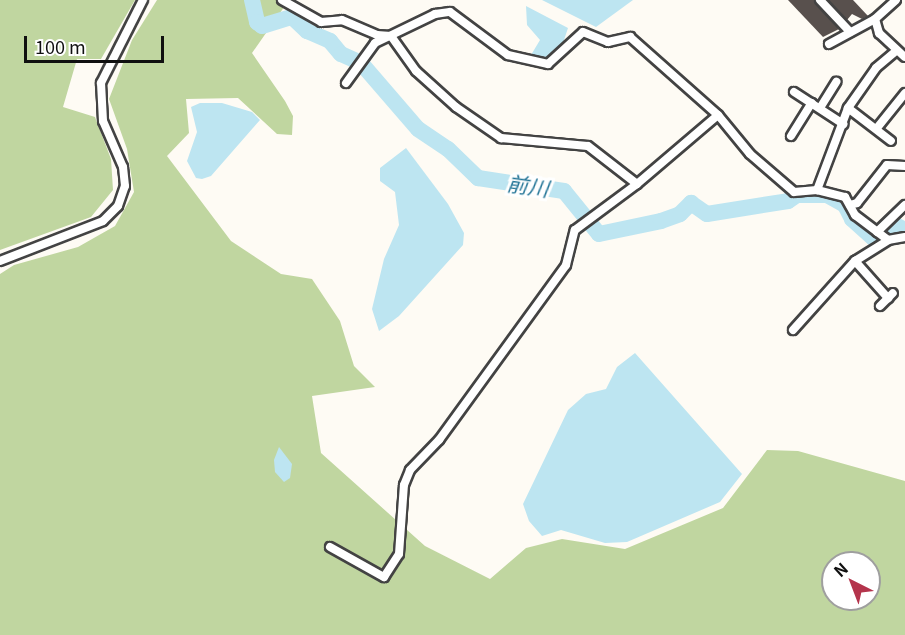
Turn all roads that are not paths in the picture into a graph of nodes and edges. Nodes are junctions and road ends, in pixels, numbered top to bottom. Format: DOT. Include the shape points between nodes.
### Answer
graph roads {
  1 [pos="143,0"];
  2 [pos="282,0"];
  3 [pos="820,0"];
  4 [pos="896,0"];
  5 [pos="875,19"];
  6 [pos="850,32"];
  7 [pos="391,36"];
  8 [pos="829,45"];
  9 [pos="896,51"];
  10 [pos="905,57"];
  11 [pos="836,82"];
  12 [pos="345,83"];
  13 [pos="794,92"];
  14 [pos="905,93"];
  15 [pos="816,106"];
  16 [pos="848,108"];
  17 [pos="718,116"];
  18 [pos="843,124"];
  19 [pos="877,128"];
  20 [pos="791,136"];
  21 [pos="891,141"];
  22 [pos="905,166"];
  23 [pos="637,184"];
  24 [pos="817,189"];
  25 [pos="850,205"];
  26 [pos="905,205"];
  27 [pos="877,232"];
  28 [pos="905,237"];
  29 [pos="888,240"];
  30 [pos="0,261"];
  31 [pos="855,261"];
  32 [pos="880,306"];
  33 [pos="793,330"];
  34 [pos="330,547"];
  1 -- 30 [label="street" via="101,83 103,121 123,167 125,186 118,206 103,220"];
  2 -- 7 [label="street" via="321,22 342,20 377,35"];
  3 -- 6 [label="street"];
  4 -- 5 [label="street"];
  5 -- 6 [label="street"];
  5 -- 9 [label="street" via="879,33"];
  6 -- 8 [label="street"];
  7 -- 12 [label="street" via="365,52"];
  7 -- 17 [label="street" via="435,14 450,12 508,55 548,64 582,32 608,42 630,37"];
  7 -- 23 [label="street" via="416,71 456,107 501,138 588,146"];
  9 -- 10 [label="street"];
  9 -- 16 [label="street" via="876,68"];
  11 -- 15 [label="street"];
  13 -- 15 [label="street"];
  14 -- 19 [label="street"];
  15 -- 18 [label="street"];
  15 -- 20 [label="street"];
  16 -- 18 [label="street"];
  16 -- 19 [label="street"];
  17 -- 23 [label="street"];
  17 -- 24 [label="street" via="750,154 794,192"];
  18 -- 24 [label="street"];
  19 -- 21 [label="street"];
  22 -- 25 [label="street" via="887,165 857,202"];
  23 -- 34 [label="street" via="574,230 566,265 439,440 410,470 404,485 399,554 384,577"];
  24 -- 25 [label="street" via="845,197"];
  25 -- 27 [label="street" via="855,215"];
  26 -- 27 [label="street"];
  27 -- 29 [label="street"];
  28 -- 29 [label="street"];
  29 -- 31 [label="street" via="868,249"];
  31 -- 32 [label="street" via="890,295"];
  31 -- 33 [label="street"];
}
